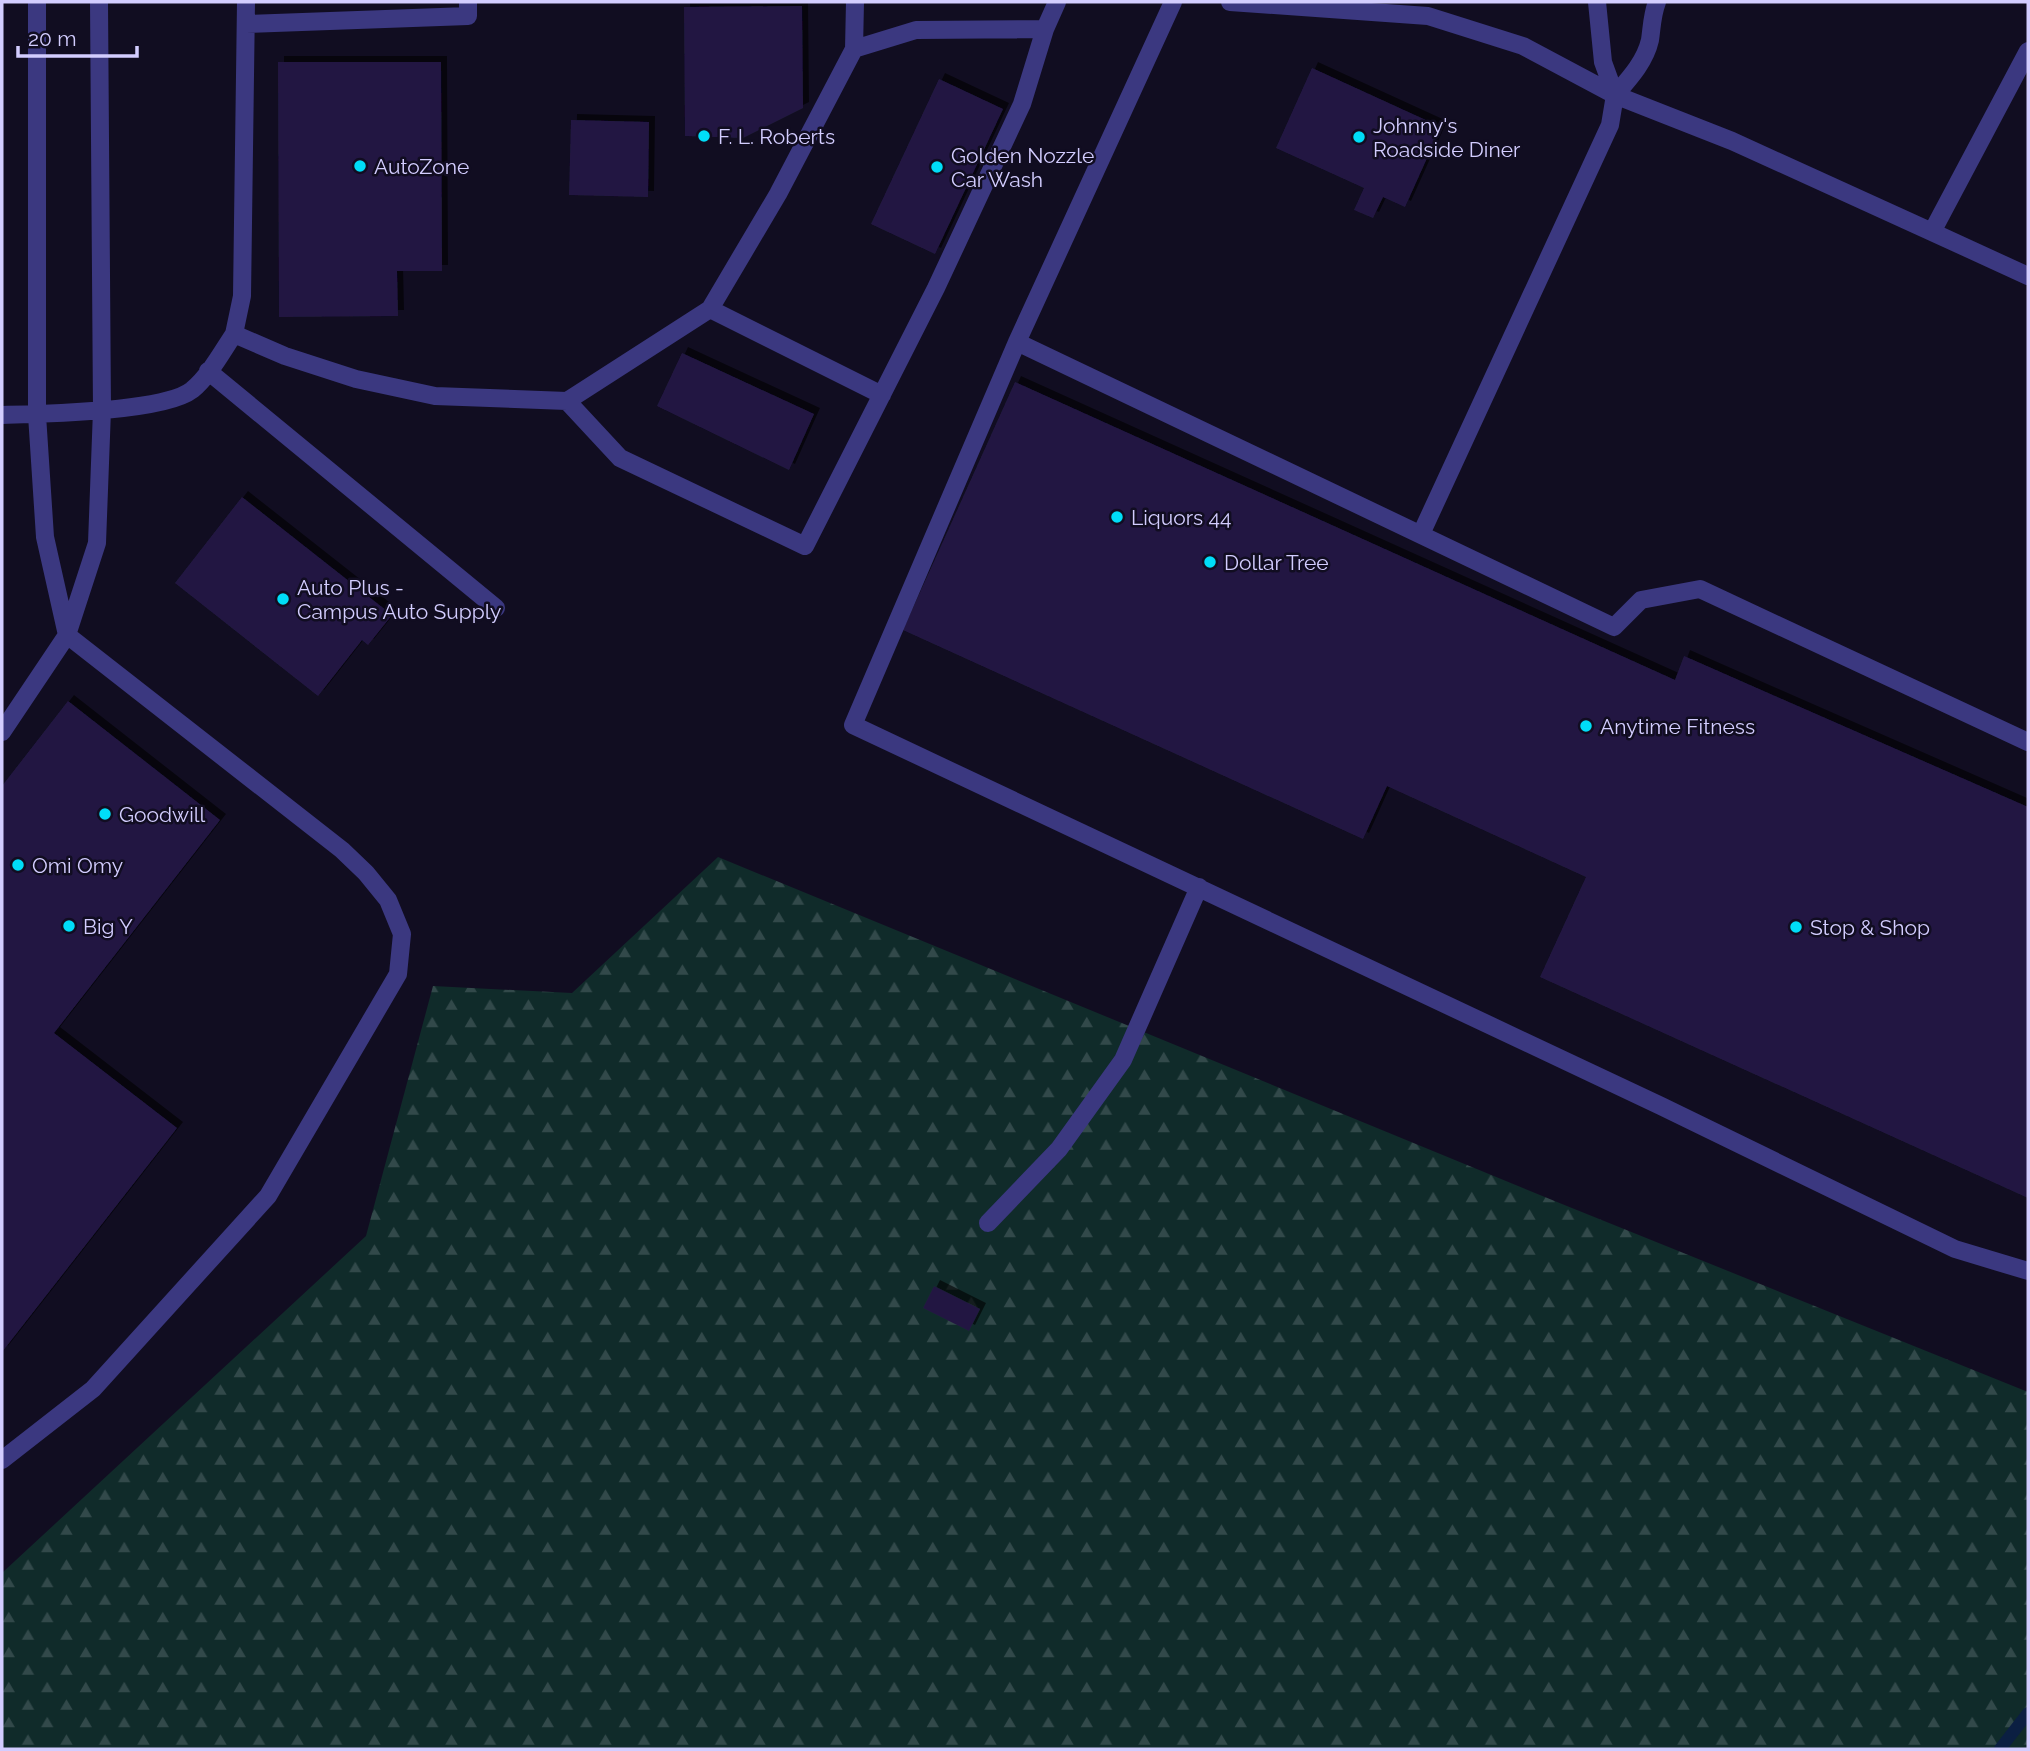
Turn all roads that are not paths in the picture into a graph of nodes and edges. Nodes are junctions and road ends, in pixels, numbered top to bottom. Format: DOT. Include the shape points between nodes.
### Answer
graph roads {
  1 [pos="37,2"];
  2 [pos="99,2"];
  3 [pos="246,2"];
  4 [pos="468,2"];
  5 [pos="855,2"];
  6 [pos="1058,2"];
  7 [pos="1173,2"];
  8 [pos="1230,2"];
  9 [pos="1597,2"];
  10 [pos="1657,2"];
  11 [pos="246,24"];
  12 [pos="1045,29"];
  13 [pos="854,50"];
  14 [pos="2028,51"];
  15 [pos="1615,95"];
  16 [pos="1932,232"];
  17 [pos="2028,276"];
  18 [pos="709,309"];
  19 [pos="234,334"];
  20 [pos="1017,341"];
  21 [pos="208,371"];
  22 [pos="882,395"];
  23 [pos="567,401"];
  24 [pos="102,410"];
  25 [pos="2,415"];
  26 [pos="37,415"];
  27 [pos="1421,534"];
  28 [pos="496,608"];
  29 [pos="67,635"];
  30 [pos="2,732"];
  31 [pos="2028,742"];
  32 [pos="1199,887"];
  33 [pos="988,1223"];
  34 [pos="2028,1271"];
  35 [pos="2,1460"];
  1 -- 26 [label="lane"];
  2 -- 24 [label="lane"];
  3 -- 11 [label="lane"];
  4 -- 11 [label="lane" via="468,16"];
  5 -- 13 [label="lane"];
  6 -- 12 [label="lane"];
  7 -- 20 [label="lane"];
  8 -- 15 [label="lane" via="1428,16 1523,46"];
  9 -- 15 [label="lane" via="1603,62"];
  10 -- 15 [label="lane" via="1649,42 1637,70"];
  11 -- 19 [label="lane" via="242,296"];
  12 -- 13 [label="lane" via="916,30"];
  12 -- 22 [label="lane" via="1022,104"];
  13 -- 18 [label="lane" via="778,194"];
  14 -- 16 [label="lane"];
  15 -- 16 [label="lane" via="1732,141"];
  15 -- 27 [label="lane" via="1610,125"];
  16 -- 17 [label="lane"];
  18 -- 22 [label="lane"];
  18 -- 23 [label="lane"];
  19 -- 21 [label="lane"];
  19 -- 23 [label="lane" via="356,379 435,396"];
  20 -- 27 [label="lane"];
  20 -- 32 [label="lane" via="853,725"];
  21 -- 24 [label="lane" via="191,391 164,402"];
  21 -- 28 [label="lane"];
  22 -- 23 [label="lane" via="805,546 620,458"];
  24 -- 26 [label="lane"];
  24 -- 29 [label="lane" via="97,543"];
  25 -- 26 [label="lane"];
  26 -- 29 [label="lane" via="45,537"];
  27 -- 31 [label="lane" via="1614,627 1641,600 1700,589"];
  29 -- 30 [label="lane"];
  29 -- 35 [label="lane" via="342,850 388,900 402,934 398,974 268,1196 93,1389"];
  32 -- 33 [label="lane" via="1123,1060 1059,1149"];
  32 -- 34 [label="lane" via="1955,1249"];
}
